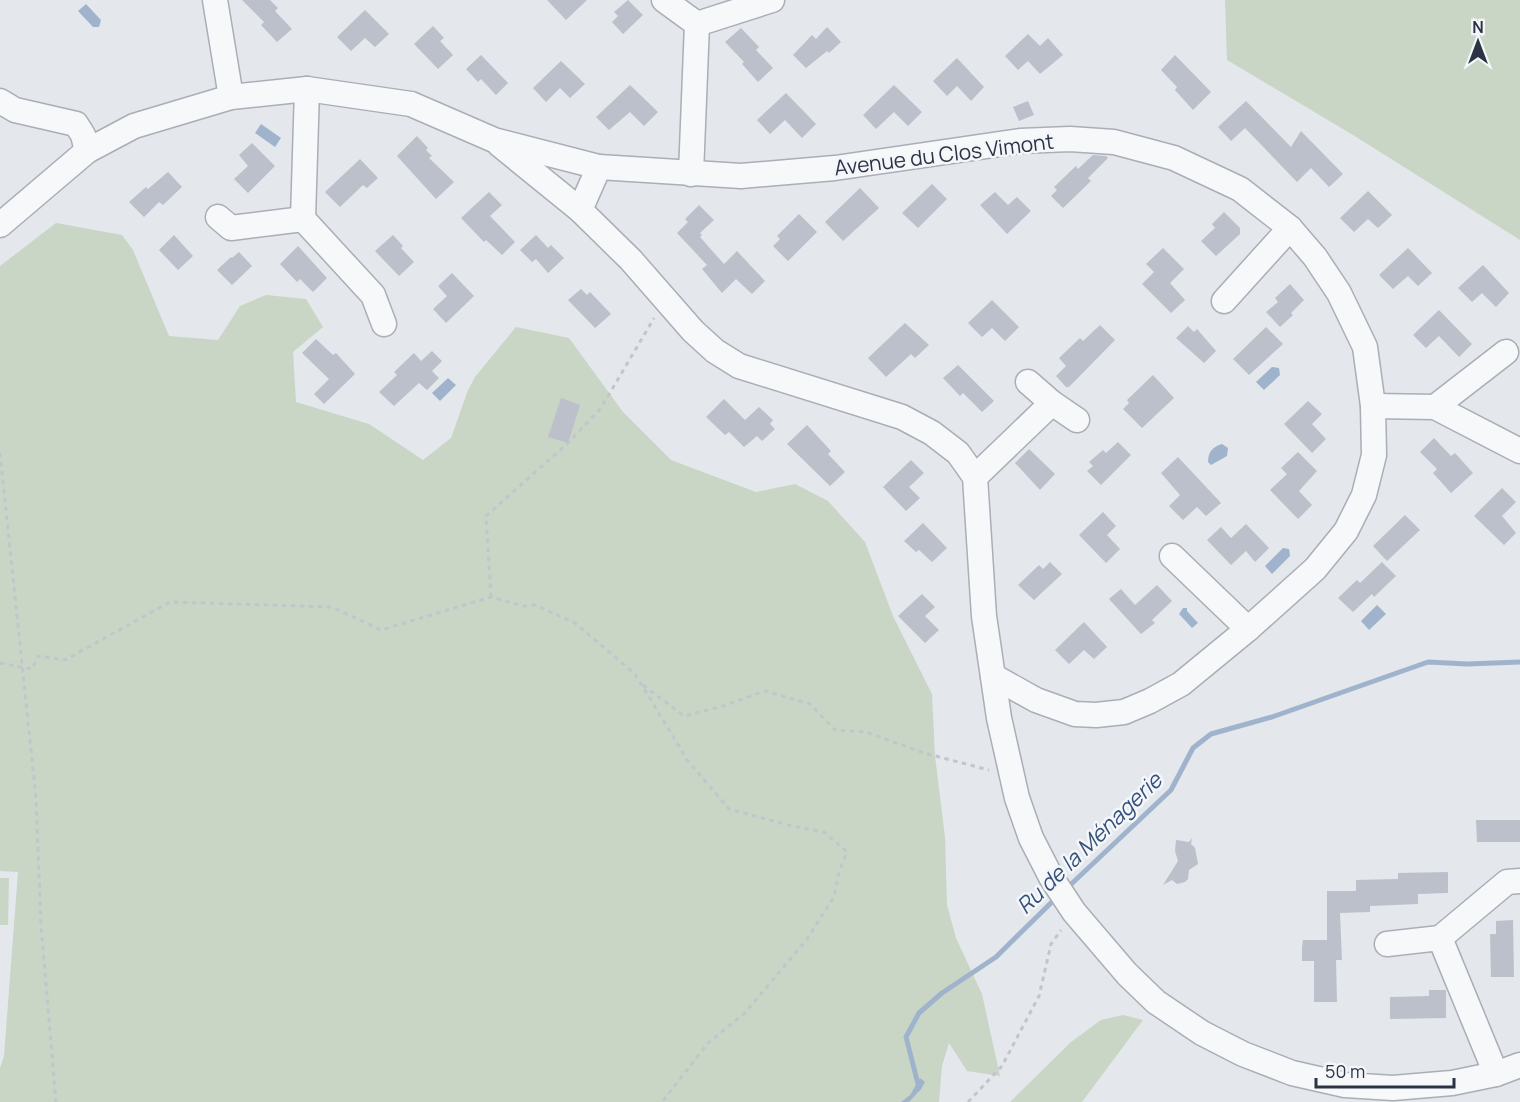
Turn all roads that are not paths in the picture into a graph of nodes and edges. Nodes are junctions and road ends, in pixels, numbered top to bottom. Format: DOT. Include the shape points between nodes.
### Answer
graph roads {
  1 [pos="215,0"];
  2 [pos="664,0"];
  3 [pos="776,1"];
  4 [pos="697,24"];
  5 [pos="306,88"];
  6 [pos="231,98"];
  7 [pos="0,101"];
  8 [pos="76,124"];
  9 [pos="134,126"];
  10 [pos="494,140"];
  11 [pos="87,151"];
  12 [pos="599,167"];
  13 [pos="691,174"];
  14 [pos="580,210"];
  15 [pos="218,217"];
  16 [pos="303,219"];
  17 [pos="0,225"];
  18 [pos="1290,228"];
  19 [pos="1224,301"];
  20 [pos="384,324"];
  21 [pos="1506,352"];
  22 [pos="1028,381"];
  23 [pos="1052,403"];
  24 [pos="1373,406"];
  25 [pos="1436,407"];
  26 [pos="1077,420"];
  27 [pos="1520,451"];
  28 [pos="975,477"];
  29 [pos="1172,556"];
  30 [pos="1248,629"];
  31 [pos="993,676"];
  32 [pos="1520,881"];
  33 [pos="1440,938"];
  34 [pos="1387,944"];
  35 [pos="1520,1065"];
  36 [pos="1496,1074"];
  37 [pos="1343,1094"];
  1 -- 6 [label="street"];
  2 -- 4 [label="street"];
  3 -- 4 [label="street"];
  4 -- 13 [label="street"];
  5 -- 6 [label="street, Avenue du Clos Vimont"];
  5 -- 10 [label="street, Avenue du Clos Vimont" via="411,104"];
  5 -- 16 [label="street"];
  6 -- 9 [label="street, Avenue du Clos Vimont"];
  7 -- 8 [label="street, Avenue du Clos Vimont" via="15,110"];
  8 -- 9 [label="street, Avenue du Clos Vimont"];
  8 -- 11 [label="street"];
  9 -- 11 [label="street, Avenue du Clos Vimont"];
  10 -- 12 [label="street, Avenue du Clos Vimont"];
  10 -- 14 [label="street, Avenue du Clos Vimont"];
  11 -- 17 [label="street, Avenue du Clos Vimont"];
  12 -- 13 [label="street, Avenue du Clos Vimont"];
  12 -- 14 [label="street"];
  13 -- 18 [label="street, Avenue du Clos Vimont" via="741,176 835,168 1020,141 1114,142 1174,158 1240,189"];
  14 -- 28 [label="street, Avenue du Clos Vimont" via="715,351 739,366 902,417 958,453"];
  15 -- 16 [label="street" via="231,228"];
  16 -- 20 [label="street" via="373,295"];
  18 -- 19 [label="street"];
  18 -- 24 [label="street, Avenue du Clos Vimont" via="1339,293 1365,347"];
  21 -- 25 [label="street"];
  22 -- 23 [label="street"];
  23 -- 26 [label="street"];
  23 -- 28 [label="street"];
  24 -- 25 [label="street"];
  24 -- 30 [label="street, Avenue du Clos Vimont" via="1374,455 1364,495 1346,531 1315,569"];
  25 -- 27 [label="street"];
  28 -- 31 [label="street" via="984,616"];
  29 -- 30 [label="street"];
  30 -- 31 [label="street, Avenue du Clos Vimont" via="1181,684 1124,712 1075,714 1036,700"];
  31 -- 37 [label="street" via="1012,777 1031,838 1071,907 1126,974 1156,1002 1202,1033"];
  32 -- 33 [label="street" via="1507,882"];
  33 -- 34 [label="street"];
  33 -- 36 [label="street"];
  35 -- 36 [label="street"];
  36 -- 37 [label="street" via="1452,1083"];
}
